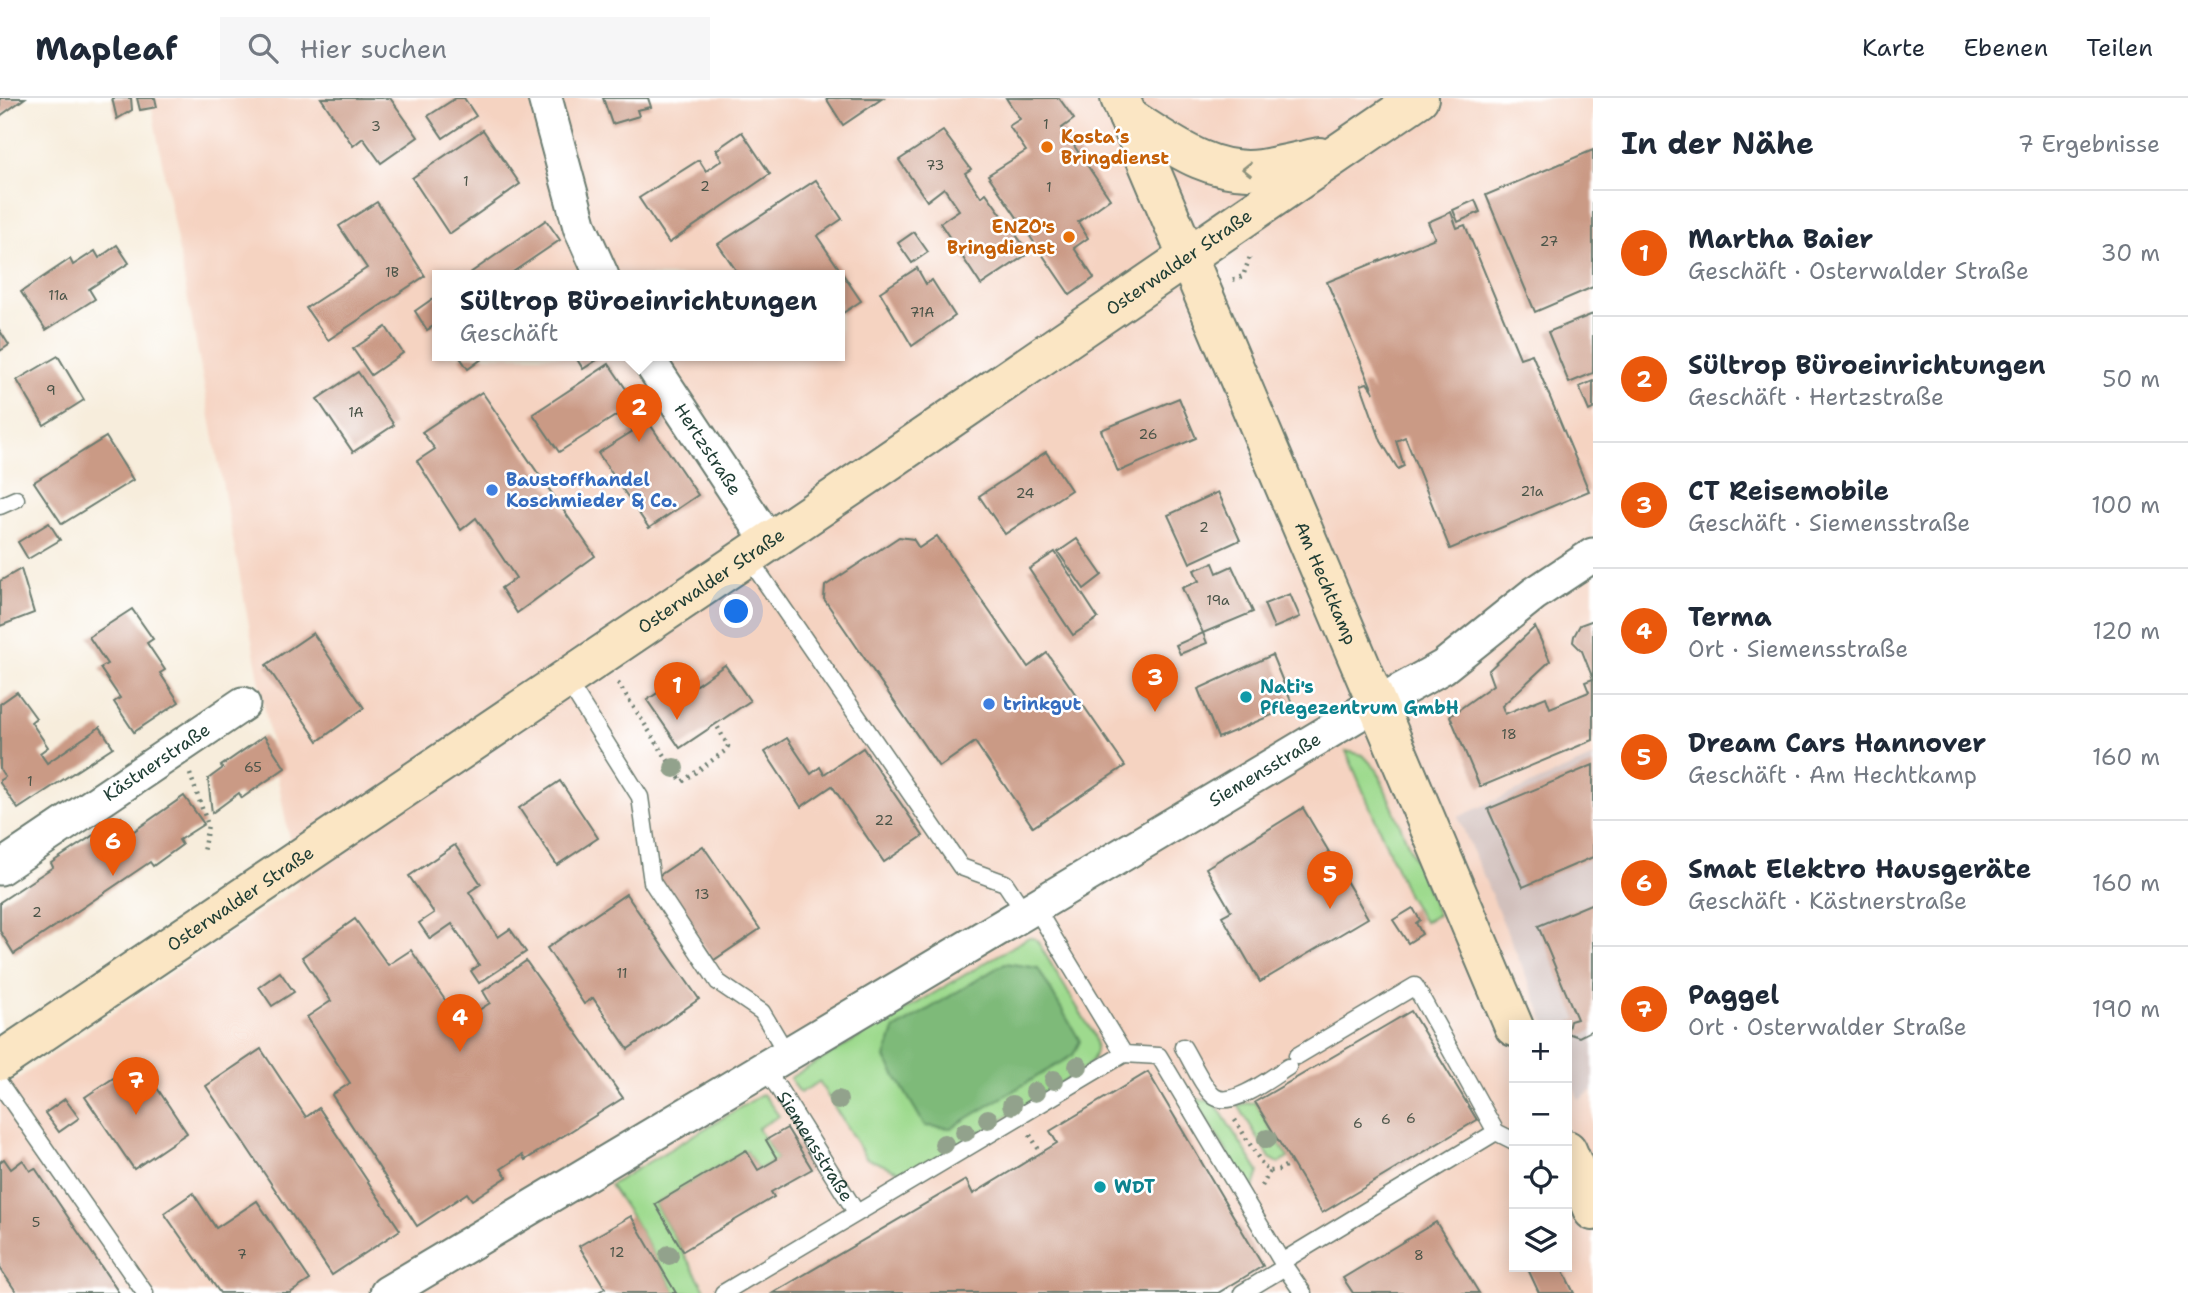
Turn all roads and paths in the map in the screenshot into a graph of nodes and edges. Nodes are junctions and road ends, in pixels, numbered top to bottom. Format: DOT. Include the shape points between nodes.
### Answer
graph roads {
  1 [pos="545,98"];
  2 [pos="1419,98"];
  3 [pos="1124,107"];
  4 [pos="1338,152"];
  5 [pos="1189,256"];
  6 [pos="599,270"];
  7 [pos="649,361"];
  8 [pos="16,499"];
  9 [pos="0,506"];
  10 [pos="759,549"];
  11 [pos="1593,555"];
  12 [pos="612,673"];
  13 [pos="566,679"];
  14 [pos="243,704"];
  15 [pos="1377,704"];
  16 [pos="716,724"];
  17 [pos="180,747"];
  18 [pos="203,852"];
  19 [pos="0,868"];
  20 [pos="1030,910"];
  21 [pos="1511,1020"];
  22 [pos="1183,1047"];
  23 [pos="1124,1054"];
  24 [pos="0,1061"];
  25 [pos="776,1070"];
  26 [pos="0,1084"];
  27 [pos="1224,1101"];
  28 [pos="1496,1132"];
  29 [pos="1509,1138"];
  30 [pos="1572,1162"];
  31 [pos="1291,1163"];
  32 [pos="1593,1211"];
  33 [pos="856,1212"];
  34 [pos="1284,1264"];
  35 [pos="145,1293"];
  36 [pos="387,1293"];
  37 [pos="723,1293"];
  38 [pos="1242,1293"];
  39 [pos="1303,1293"];
  1 -- 6 [label="street" via="580,227"];
  2 -- 4 [label="street, Osterwalder Straße"];
  4 -- 3 [label="street, one-way" via="1259,169 1214,166 1189,154"];
  3 -- 5 [label="street, Am Hechtkamp"];
  4 -- 5 [label="street, Osterwalder Straße"];
  5 -- 10 [label="street, Osterwalder Straße"];
  5 -- 15 [label="street, Am Hechtkamp"];
  7 -- 10 [label="street, Hertzstraße"];
  8 -- 9 [label="lane"];
  10 -- 13 [label="street, Osterwalder Straße"];
  10 -- 20 [label="lane" via="961,867 1006,883"];
  11 -- 15 [label="street, Siemensstraße" via="1534,594 1443,667"];
  12 -- 16 [label="path" via="682,782 728,746"];
  13 -- 24 [label="street, Osterwalder Straße"];
  13 -- 25 [label="lane" via="640,797 652,882 718,982 762,1012"];
  14 -- 17 [label="street, Kästnerstraße"];
  15 -- 20 [label="street, Siemensstraße"];
  15 -- 21 [label="street, Am Hechtkamp"];
  17 -- 18 [label="path" via="208,825"];
  17 -- 19 [label="street, Kästnerstraße"];
  20 -- 23 [label="lane"];
  20 -- 25 [label="street, Siemensstraße"];
  22 -- 27 [label="lane" via="1213,1097"];
  23 -- 33 [label="lane, Siemensstraße"];
  23 -- 34 [label="lane" via="1159,1056"];
  25 -- 33 [label="lane, Siemensstraße"];
  25 -- 36 [label="street, Siemensstraße"];
  26 -- 35 [label="lane"];
  27 -- 28 [label="lane" via="1236,1099 1416,986"];
  27 -- 31 [label="path" via="1264,1167 1278,1170"];
  28 -- 29 [label="lane"];
  28 -- 34 [label="lane"];
  30 -- 32 [label="street"];
  33 -- 37 [label="lane"];
  34 -- 38 [label="lane"];
  34 -- 39 [label="lane"];
}
